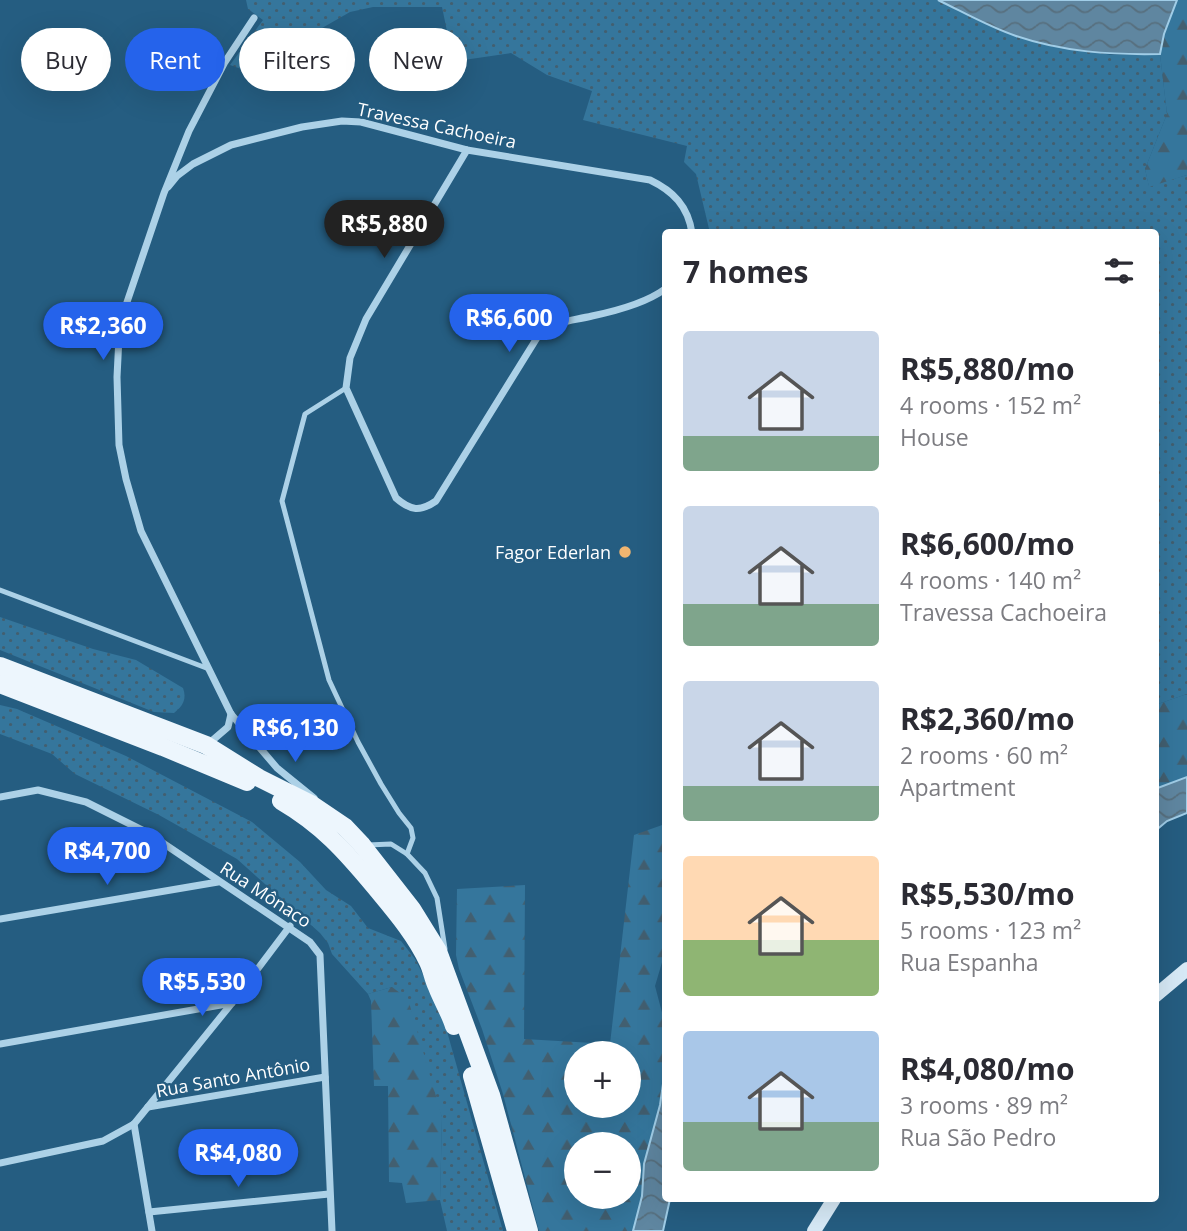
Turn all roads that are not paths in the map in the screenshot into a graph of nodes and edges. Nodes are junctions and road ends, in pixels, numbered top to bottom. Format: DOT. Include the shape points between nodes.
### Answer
graph roads {
  1 [pos="254,18"];
  2 [pos="467,150"];
  3 [pos="164,193"];
  4 [pos="691,229"];
  5 [pos="662,291"];
  6 [pos="346,387"];
  7 [pos="0,590"];
  8 [pos="0,666"];
  9 [pos="209,669"];
  10 [pos="0,684"];
  11 [pos="231,714"];
  12 [pos="206,745"];
  13 [pos="0,796"];
  14 [pos="345,827"];
  15 [pos="362,845"];
  16 [pos="407,854"];
  17 [pos="219,882"];
  18 [pos="0,919"];
  19 [pos="290,926"];
  20 [pos="1187,970"];
  21 [pos="451,987"];
  22 [pos="1159,993"];
  23 [pos="232,1003"];
  24 [pos="0,1044"];
  25 [pos="325,1077"];
  26 [pos="147,1107"];
  27 [pos="134,1124"];
  28 [pos="0,1163"];
  29 [pos="329,1194"];
  30 [pos="832,1202"];
  31 [pos="149,1212"];
  32 [pos="152,1231"];
  33 [pos="332,1231"];
  34 [pos="516,1231"];
  35 [pos="529,1231"];
  36 [pos="814,1231"];
  1 -- 3 [label="street" via="188,131"];
  2 -- 3 [label="street, Travessa Cachoeira" via="361,122 322,123 231,145 193,164"];
  2 -- 4 [label="street, Travessa Cachoeira" via="650,180 678,199"];
  2 -- 6 [label="street" via="366,319 350,358"];
  3 -- 9 [label="street" via="119,337 119,445 141,531"];
  5 -- 6 [label="street" via="594,316 555,323 540,333 436,501 425,508 405,506 396,498"];
  6 -- 16 [label="lane" via="305,414 282,501 329,680 381,784 411,828"];
  7 -- 9 [label="lane"];
  8 -- 12 [label="main road"];
  9 -- 11 [label="street"];
  10 -- 34 [label="main road" via="238,778 307,817 358,865 408,928 428,962 467,1059"];
  11 -- 12 [label="street" via="228,727"];
  11 -- 14 [label="street" via="277,768"];
  12 -- 14 [label="main road"];
  13 -- 17 [label="street, Rua Mônaco" via="38,790 86,802 148,833"];
  14 -- 15 [label="main road"];
  15 -- 16 [label="lane" via="391,844"];
  15 -- 21 [label="main road" via="412,909 438,951"];
  16 -- 21 [label="lane" via="425,873 437,898"];
  17 -- 18 [label="street"];
  17 -- 19 [label="street, Rua Mônaco"];
  19 -- 23 [label="street"];
  19 -- 25 [label="street, Rua Mônaco" via="320,955"];
  20 -- 22 [label="main road"];
  21 -- 35 [label="main road" via="491,1095"];
  23 -- 24 [label="street"];
  23 -- 26 [label="street"];
  25 -- 26 [label="street, Rua Santo Antônio"];
  25 -- 29 [label="street"];
  26 -- 27 [label="street"];
  27 -- 28 [label="street" via="103,1141"];
  27 -- 31 [label="street"];
  29 -- 31 [label="street"];
  29 -- 33 [label="street"];
  30 -- 36 [label="main road"];
  31 -- 32 [label="street"];
}
